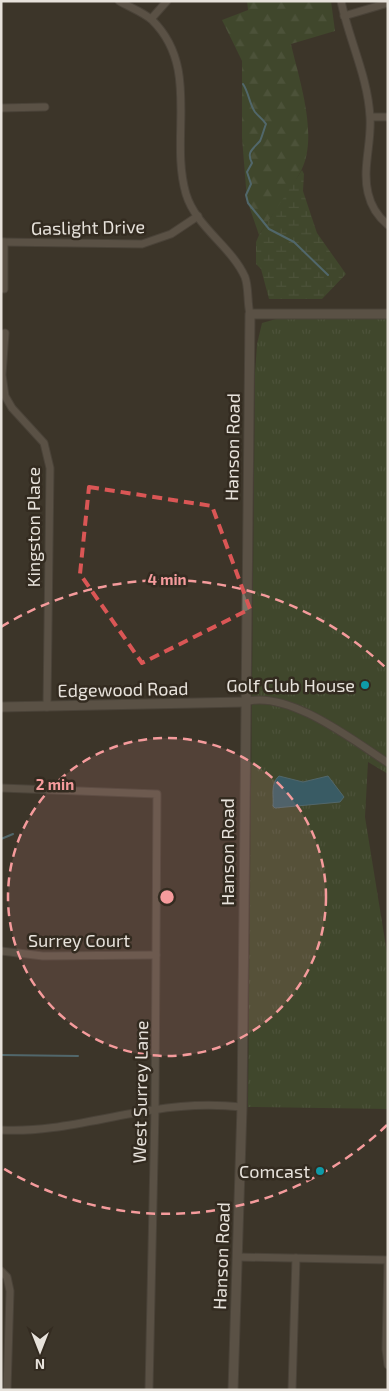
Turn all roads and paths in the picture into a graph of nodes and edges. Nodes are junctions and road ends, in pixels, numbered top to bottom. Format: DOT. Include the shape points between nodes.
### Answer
graph roads {
  1 [pos="119,1"];
  2 [pos="167,1"];
  3 [pos="341,1"];
  4 [pos="388,4"];
  5 [pos="344,16"];
  6 [pos="151,19"];
  7 [pos="45,106"];
  8 [pos="1,108"];
  9 [pos="370,117"];
  10 [pos="388,117"];
  11 [pos="198,216"];
  12 [pos="388,225"];
  13 [pos="3,242"];
  14 [pos="4,289"];
  15 [pos="250,314"];
  16 [pos="388,314"];
  17 [pos="5,333"];
  18 [pos="245,702"];
  19 [pos="1,707"];
  20 [pos="47,707"];
  21 [pos="388,763"];
  22 [pos="1,788"];
  23 [pos="1,952"];
  24 [pos="156,955"];
  25 [pos="242,1107"];
  26 [pos="155,1109"];
  27 [pos="1,1130"];
  28 [pos="237,1257"];
  29 [pos="296,1258"];
  30 [pos="388,1261"];
  31 [pos="1,1271"];
  32 [pos="388,1366"];
  33 [pos="7,1390"];
  34 [pos="148,1390"];
  35 [pos="233,1390"];
  36 [pos="292,1390"];
  1 -- 6 [label="street"];
  2 -- 6 [label="street"];
  3 -- 5 [label="street"];
  4 -- 5 [label="street"];
  5 -- 9 [label="street" via="366,87"];
  6 -- 11 [label="street" via="164,34 176,58 181,82 181,171 186,195"];
  7 -- 8 [label="street"];
  9 -- 10 [label="street"];
  9 -- 12 [label="street" via="368,194 374,210"];
  11 -- 13 [label="street, Gaslight Drive" via="171,234 142,244"];
  11 -- 15 [label="street" via="244,275"];
  13 -- 14 [label="street"];
  15 -- 16 [label="street"];
  15 -- 18 [label="street, Hanson Road"];
  17 -- 20 [label="street, Kingston Place" via="2,374 5,396 44,443 50,468"];
  18 -- 20 [label="street, Edgewood Road"];
  18 -- 21 [label="street" via="272,701 297,707"];
  18 -- 25 [label="street, Hanson Road"];
  19 -- 20 [label="street, Edgewood Road"];
  22 -- 24 [label="street, West Surrey Lane" via="157,794"];
  23 -- 24 [label="street, Surrey Court" via="43,956"];
  24 -- 26 [label="street, West Surrey Lane"];
  25 -- 26 [label="street" via="201,1105"];
  25 -- 28 [label="street, Hanson Road"];
  26 -- 27 [label="street" via="31,1131"];
  26 -- 34 [label="street, West Surrey Lane"];
  28 -- 29 [label="street"];
  28 -- 35 [label="street, Hanson Road"];
  29 -- 30 [label="street"];
  29 -- 36 [label="street"];
  30 -- 32 [label="street"];
  31 -- 33 [label="street" via="7,1277 10,1291"];
}
